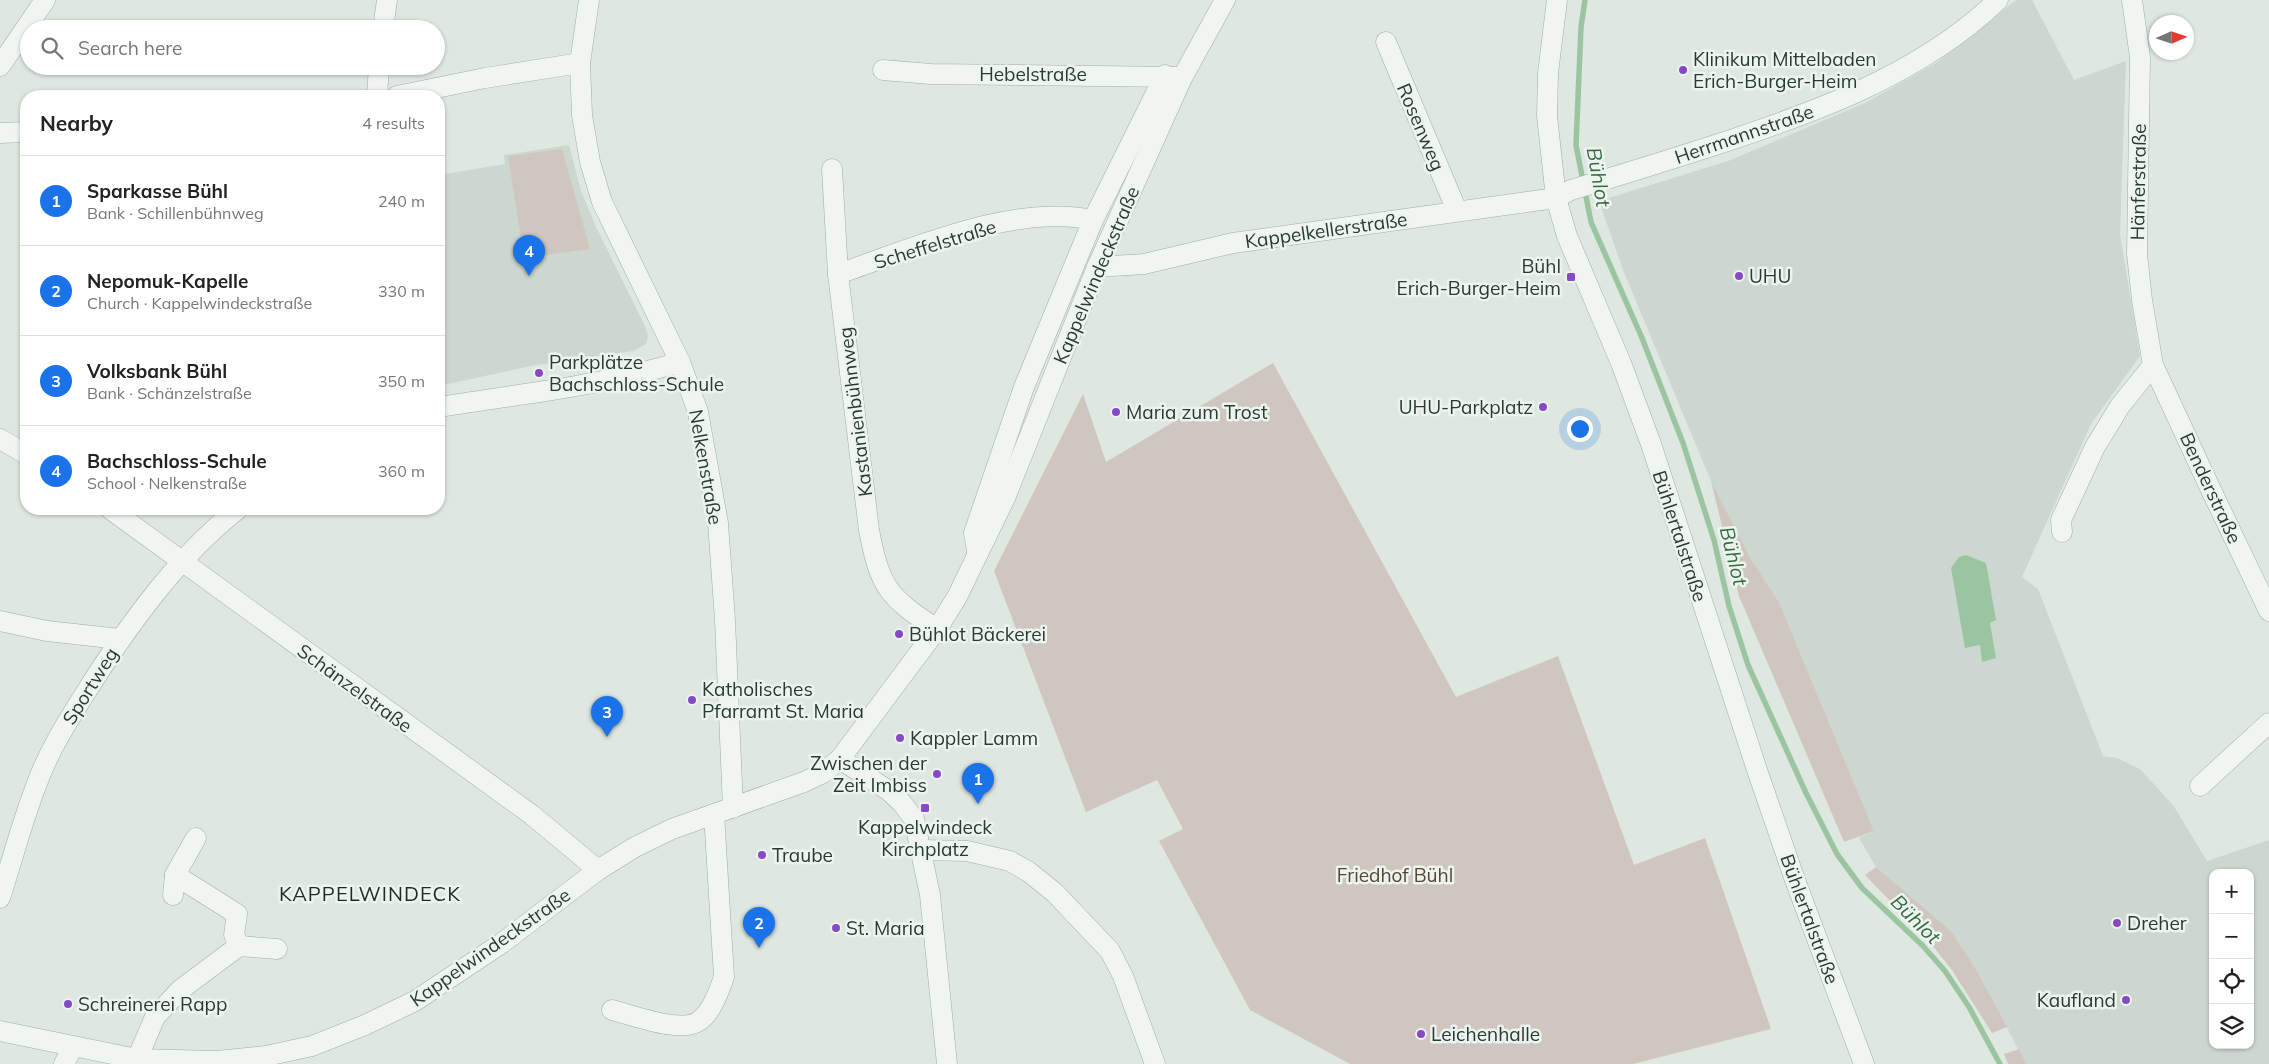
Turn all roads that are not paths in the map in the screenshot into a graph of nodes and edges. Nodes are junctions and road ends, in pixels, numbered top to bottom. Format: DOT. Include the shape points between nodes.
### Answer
graph roads {
  1 [pos="45,0"];
  2 [pos="387,0"];
  3 [pos="589,0"];
  4 [pos="1225,0"];
  5 [pos="1557,0"];
  6 [pos="1998,0"];
  7 [pos="2133,0"];
  8 [pos="31,20"];
  9 [pos="384,20"];
  10 [pos="20,37"];
  11 [pos="1386,42"];
  12 [pos="580,63"];
  13 [pos="0,66"];
  14 [pos="883,70"];
  15 [pos="378,75"];
  16 [pos="1173,76"];
  17 [pos="377,90"];
  18 [pos="426,90"];
  19 [pos="20,132"];
  20 [pos="0,133"];
  21 [pos="832,168"];
  22 [pos="1563,194"];
  23 [pos="1457,211"];
  24 [pos="1092,220"];
  25 [pos="1097,267"];
  26 [pos="838,274"];
  27 [pos="680,362"];
  28 [pos="2153,365"];
  29 [pos="445,406"];
  30 [pos="0,439"];
  31 [pos="20,451"];
  32 [pos="119,515"];
  33 [pos="230,515"];
  34 [pos="2062,532"];
  35 [pos="978,555"];
  36 [pos="184,561"];
  37 [pos="2269,611"];
  38 [pos="0,621"];
  39 [pos="936,629"];
  40 [pos="120,639"];
  41 [pos="2269,723"];
  42 [pos="840,759"];
  43 [pos="2200,786"];
  44 [pos="733,808"];
  45 [pos="714,814"];
  46 [pos="196,838"];
  47 [pos="922,850"];
  48 [pos="598,870"];
  49 [pos="0,898"];
  50 [pos="239,946"];
  51 [pos="277,949"];
  52 [pos="612,1010"];
  53 [pos="0,1031"];
  54 [pos="69,1055"];
  55 [pos="137,1059"];
  56 [pos="947,1064"];
  57 [pos="1155,1064"];
  58 [pos="1864,1064"];
  1 -- 8 [label="street"];
  2 -- 9 [label="street"];
  3 -- 12 [label="street, Nelkenstraße"];
  4 -- 16 [label="street, Kappelwindeckstraße"];
  5 -- 22 [label="street, Bühlertalstraße" via="1548,73 1547,116"];
  6 -- 22 [label="street, Herrmannstraße" via="1920,60 1845,99 1770,128"];
  7 -- 28 [label="street, Hänferstraße" via="2140,57 2137,254"];
  10 -- 13 [label="street"];
  11 -- 23 [label="street, Rosenweg"];
  12 -- 18 [label="street"];
  12 -- 27 [label="street, Nelkenstraße" via="582,114 590,162 602,202"];
  14 -- 16 [label="street, Hebelstraße" via="931,74"];
  15 -- 17 [label="street"];
  16 -- 24 [label="street, Kappelwindeckstraße"];
  16 -- 25 [label="street, Kappelwindeckstraße"];
  19 -- 20 [label="street"];
  21 -- 26 [label="street, Kastanienbühnweg"];
  22 -- 23 [label="street, Kappelkellerstraße"];
  22 -- 58 [label="street, Bühlertalstraße" via="1567,236 1621,363 1651,444 1761,782"];
  23 -- 25 [label="street, Kappelkellerstraße" via="1233,243 1144,264"];
  24 -- 26 [label="street, Scheffelstraße" via="1055,215 1010,221 961,232"];
  24 -- 35 [label="street, Kappelwindeckstraße" via="1024,387 974,533"];
  25 -- 35 [label="street, Kappelwindeckstraße" via="1005,498"];
  26 -- 39 [label="street, Kastanienbühnweg" via="875,562 888,592 908,611"];
  27 -- 29 [label="street" via="600,382"];
  27 -- 44 [label="street, Nelkenstraße" via="698,412 718,523"];
  28 -- 34 [label="street" via="2120,406 2095,446 2061,520"];
  28 -- 37 [label="street, Benderstraße"];
  30 -- 31 [label="street"];
  32 -- 36 [label="street, Schänzelstraße"];
  33 -- 36 [label="street, Sportweg"];
  35 -- 39 [label="street, Kappelwindeckstraße"];
  36 -- 40 [label="street, Sportweg"];
  36 -- 48 [label="street, Schänzelstraße" via="532,814"];
  38 -- 40 [label="street" via="47,631"];
  39 -- 42 [label="street, Kappelwindeckstraße"];
  40 -- 49 [label="street, Sportweg" via="60,733 36,785"];
  41 -- 43 [label="street"];
  42 -- 44 [label="street, Kappelwindeckstraße" via="823,773"];
  42 -- 47 [label="street" via="902,803 914,819"];
  44 -- 45 [label="street, Kappelwindeckstraße"];
  45 -- 48 [label="street, Kappelwindeckstraße" via="635,847"];
  45 -- 52 [label="street" via="724,977 717,995 700,1021 683,1027"];
  46 -- 50 [label="street" via="174,885 237,914 234,935"];
  47 -- 56 [label="street" via="930,895"];
  47 -- 57 [label="street" via="967,851 1010,861 1063,900 1110,951 1123,976"];
  48 -- 55 [label="street, Kappelwindeckstraße" via="494,949 415,1001 366,1025 312,1046 266,1056 217,1061"];
  50 -- 51 [label="street"];
  50 -- 55 [label="street" via="180,990 155,1017"];
  53 -- 54 [label="street, Kappelwindeckstraße"];
  54 -- 55 [label="street, Kappelwindeckstraße"];
}
